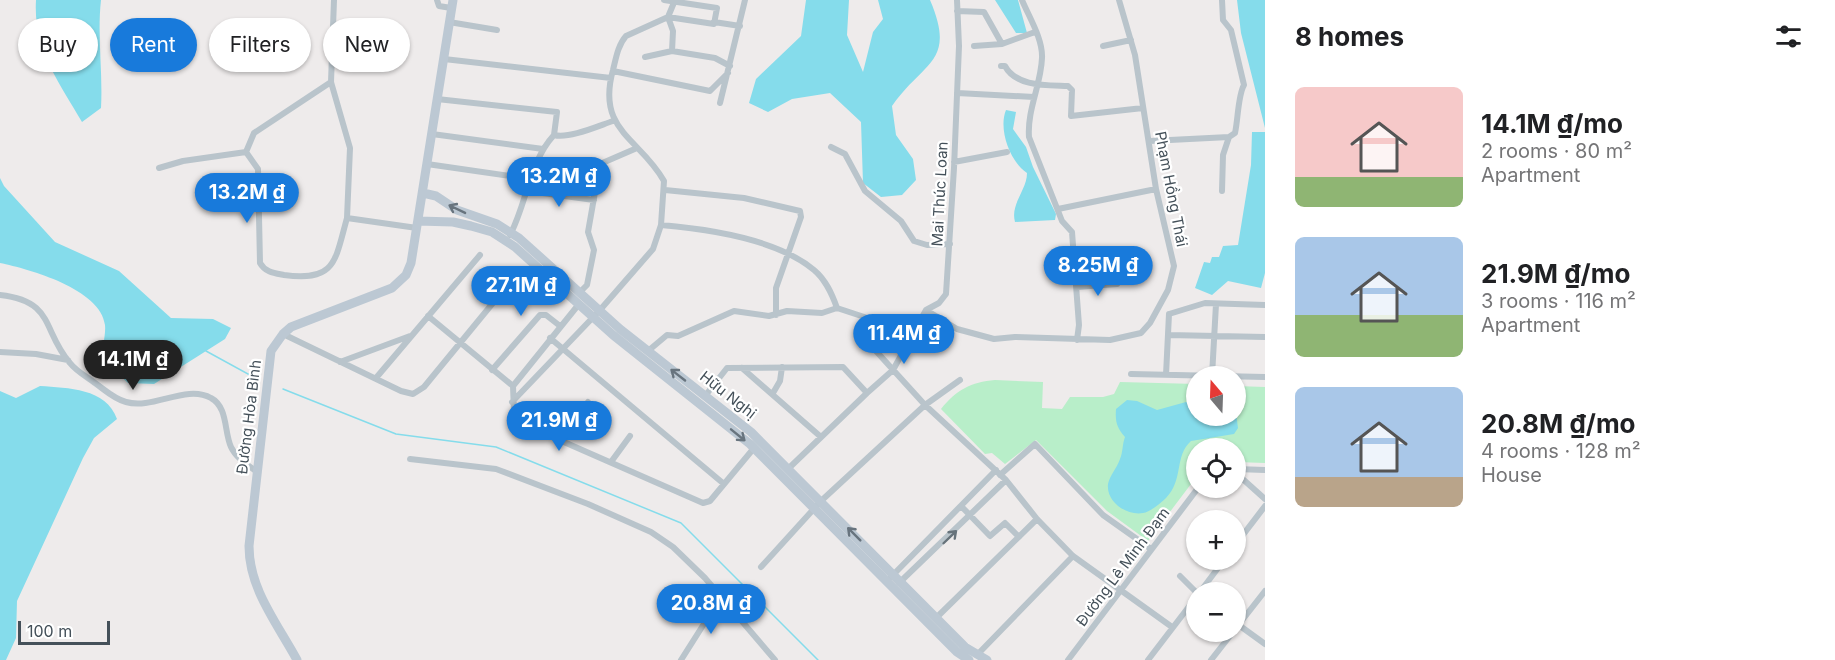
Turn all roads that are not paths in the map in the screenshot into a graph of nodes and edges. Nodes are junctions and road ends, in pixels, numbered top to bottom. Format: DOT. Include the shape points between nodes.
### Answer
graph roads {
  1 [pos="334,0"];
  2 [pos="437,0"];
  3 [pos="664,0"];
  4 [pos="745,0"];
  5 [pos="957,0"];
  6 [pos="1022,0"];
  7 [pos="1119,0"];
  8 [pos="1222,0"];
  9 [pos="675,1"];
  10 [pos="452,4"];
  11 [pos="957,11"];
  12 [pos="668,17"];
  13 [pos="449,22"];
  14 [pos="714,23"];
  15 [pos="740,26"];
  16 [pos="497,30"];
  17 [pos="1035,32"];
  18 [pos="1131,40"];
  19 [pos="1002,44"];
  20 [pos="974,46"];
  21 [pos="1103,46"];
  22 [pos="672,51"];
  23 [pos="645,57"];
  24 [pos="444,58"];
  25 [pos="1001,66"];
  26 [pos="729,69"];
  27 [pos="612,74"];
  28 [pos="332,82"];
  29 [pos="1038,85"];
  30 [pos="957,93"];
  31 [pos="1034,98"];
  32 [pos="437,99"];
  33 [pos="720,103"];
  34 [pos="1143,108"];
  35 [pos="613,121"];
  36 [pos="432,134"];
  37 [pos="554,135"];
  38 [pos="1229,137"];
  39 [pos="1149,141"];
  40 [pos="831,147"];
  41 [pos="637,148"];
  42 [pos="543,149"];
  43 [pos="1007,152"];
  44 [pos="246,153"];
  45 [pos="954,162"];
  46 [pos="427,164"];
  47 [pos="159,168"];
  48 [pos="531,179"];
  49 [pos="1156,189"];
  50 [pos="665,190"];
  51 [pos="528,191"];
  52 [pos="1222,191"];
  53 [pos="423,193"];
  54 [pos="594,200"];
  55 [pos="1058,209"];
  56 [pos="347,218"];
  57 [pos="417,225"];
  58 [pos="661,225"];
  59 [pos="509,237"];
  60 [pos="950,244"];
  61 [pos="787,252"];
  62 [pos="480,255"];
  63 [pos="1117,284"];
  64 [pos="1077,287"];
  65 [pos="580,292"];
  66 [pos="0,295"];
  67 [pos="497,298"];
  68 [pos="579,304"];
  69 [pos="1216,304"];
  70 [pos="1265,305"];
  71 [pos="1159,307"];
  72 [pos="837,308"];
  73 [pos="926,310"];
  74 [pos="597,314"];
  75 [pos="1169,314"];
  76 [pos="776,315"];
  77 [pos="428,316"];
  78 [pos="560,326"];
  79 [pos="913,333"];
  80 [pos="282,334"];
  81 [pos="1168,335"];
  82 [pos="411,336"];
  83 [pos="1214,336"];
  84 [pos="1265,337"];
  85 [pos="550,338"];
  86 [pos="866,340"];
  87 [pos="1077,340"];
  88 [pos="460,342"];
  89 [pos="563,349"];
  90 [pos="648,351"];
  91 [pos="0,352"];
  92 [pos="68,360"];
  93 [pos="340,362"];
  94 [pos="1212,366"];
  95 [pos="742,368"];
  96 [pos="782,368"];
  97 [pos="492,370"];
  98 [pos="893,370"];
  99 [pos="1131,374"];
  100 [pos="1166,375"];
  101 [pos="1186,375"];
  102 [pos="1246,377"];
  103 [pos="1265,377"];
  104 [pos="376,378"];
  105 [pos="960,380"];
  106 [pos="513,386"];
  107 [pos="772,393"];
  108 [pos="867,393"];
  109 [pos="705,396"];
  110 [pos="512,402"];
  111 [pos="588,402"];
  112 [pos="925,405"];
  113 [pos="630,436"];
  114 [pos="821,437"];
  115 [pos="559,439"];
  116 [pos="754,448"];
  117 [pos="410,459"];
  118 [pos="773,460"];
  119 [pos="611,462"];
  120 [pos="789,468"];
  121 [pos="1265,470"];
  122 [pos="1246,471"];
  123 [pos="257,472"];
  124 [pos="998,473"];
  125 [pos="1006,480"];
  126 [pos="1246,481"];
  127 [pos="724,484"];
  128 [pos="1190,498"];
  129 [pos="1265,499"];
  130 [pos="818,505"];
  131 [pos="961,506"];
  132 [pos="1265,506"];
  133 [pos="972,516"];
  134 [pos="1037,519"];
  135 [pos="1246,531"];
  136 [pos="1019,537"];
  137 [pos="925,542"];
  138 [pos="1151,549"];
  139 [pos="935,552"];
  140 [pos="1073,556"];
  141 [pos="761,567"];
  142 [pos="1216,570"];
  143 [pos="892,573"];
  144 [pos="1180,576"];
  145 [pos="1186,582"];
  146 [pos="1207,582"];
  147 [pos="902,583"];
  148 [pos="890,584"];
  149 [pos="1120,591"];
  150 [pos="1265,591"];
  151 [pos="721,597"];
  152 [pos="1186,609"];
  153 [pos="1246,614"];
  154 [pos="936,618"];
  155 [pos="1172,627"];
  156 [pos="1246,631"];
  157 [pos="1225,642"];
  158 [pos="1265,644"];
  159 [pos="973,658"];
  160 [pos="297,660"];
  161 [pos="681,660"];
  162 [pos="775,660"];
  163 [pos="987,660"];
  164 [pos="1068,660"];
  165 [pos="1148,660"];
  166 [pos="1211,660"];
  1 -- 28 [label="street"];
  2 -- 10 [label="street" via="439,6"];
  3 -- 9 [label="street"];
  4 -- 15 [label="street"];
  5 -- 11 [label="street, Mai Thúc Loan"];
  6 -- 17 [label="street"];
  7 -- 18 [label="street, Phạm Hồng Thái"];
  8 -- 38 [label="street" via="1223,20 1231,30 1244,85 1235,133"];
  9 -- 12 [label="street"];
  9 -- 14 [label="street" via="717,8"];
  10 -- 13 [label="main road"];
  11 -- 19 [label="street" via="984,12"];
  11 -- 30 [label="street, Mai Thúc Loan"];
  12 -- 14 [label="street"];
  12 -- 22 [label="street" via="673,32"];
  12 -- 27 [label="street" via="621,41"];
  13 -- 16 [label="street"];
  13 -- 24 [label="main road"];
  14 -- 15 [label="street"];
  15 -- 26 [label="street"];
  17 -- 19 [label="street"];
  17 -- 29 [label="street" via="1043,57"];
  18 -- 21 [label="street"];
  18 -- 34 [label="street, Phạm Hồng Thái"];
  19 -- 20 [label="street"];
  22 -- 23 [label="street"];
  22 -- 26 [label="street" via="715,58"];
  24 -- 27 [label="street"];
  24 -- 32 [label="main road"];
  25 -- 29 [label="street"];
  26 -- 27 [label="street" via="710,91"];
  26 -- 33 [label="street"];
  27 -- 35 [label="street"];
  28 -- 44 [label="street" via="254,133"];
  28 -- 56 [label="street" via="350,148"];
  29 -- 31 [label="street"];
  29 -- 34 [label="street" via="1068,86 1071,116"];
  30 -- 31 [label="street"];
  30 -- 45 [label="street, Mai Thúc Loan"];
  31 -- 55 [label="street" via="1029,137"];
  32 -- 36 [label="main road"];
  32 -- 37 [label="street" via="557,112"];
  34 -- 39 [label="street, Phạm Hồng Thái"];
  35 -- 37 [label="street" via="575,134"];
  35 -- 41 [label="street"];
  36 -- 42 [label="street"];
  36 -- 46 [label="main road"];
  37 -- 42 [label="street"];
  38 -- 39 [label="street"];
  38 -- 52 [label="street" via="1222,155"];
  39 -- 49 [label="street, Phạm Hồng Thái"];
  40 -- 60 [label="street" via="845,154 865,191 901,221 914,241"];
  41 -- 50 [label="street" via="661,177"];
  41 -- 54 [label="street" via="600,164"];
  42 -- 48 [label="street"];
  43 -- 45 [label="street"];
  44 -- 47 [label="street"];
  44 -- 56 [label="street" via="258,169 260,263 266,270 313,277 323,273 334,262"];
  45 -- 60 [label="street, Mai Thúc Loan"];
  46 -- 48 [label="street"];
  46 -- 53 [label="main road"];
  48 -- 51 [label="street"];
  49 -- 55 [label="street"];
  49 -- 71 [label="street, Phạm Hồng Thái" via="1174,266"];
  50 -- 58 [label="street"];
  50 -- 61 [label="street" via="744,198 798,210 801,217"];
  51 -- 54 [label="street"];
  51 -- 59 [label="street"];
  53 -- 57 [label="main road"];
  59 -- 53 [label="main road, Hữu Nghị, one-way" via="497,224"];
  54 -- 65 [label="street" via="588,232 594,250 587,285"];
  55 -- 64 [label="street" via="1072,232"];
  56 -- 57 [label="street"];
  57 -- 59 [label="main road, Hữu Nghị" via="453,222"];
  57 -- 80 [label="main road" via="411,263 406,275 392,288 312,318"];
  58 -- 61 [label="street" via="702,228"];
  58 -- 74 [label="street" via="653,249"];
  59 -- 65 [label="main road, Hữu Nghị"];
  59 -- 68 [label="main road, Hữu Nghị"];
  60 -- 73 [label="street, Mai Thúc Loan" via="946,294"];
  61 -- 72 [label="street" via="815,270 830,289"];
  61 -- 76 [label="street" via="776,288"];
  62 -- 77 [label="street"];
  63 -- 64 [label="street"];
  64 -- 87 [label="street"];
  65 -- 74 [label="main road, Hữu Nghị"];
  66 -- 92 [label="street" via="21,297 32,303"];
  67 -- 88 [label="street"];
  68 -- 74 [label="main road, Hữu Nghị"];
  68 -- 78 [label="street"];
  69 -- 70 [label="street"];
  69 -- 75 [label="street" via="1196,305"];
  69 -- 83 [label="street"];
  71 -- 75 [label="street"];
  71 -- 87 [label="street, Phạm Hồng Thái" via="1141,333 1110,340"];
  72 -- 76 [label="street" via="822,313 787,311"];
  72 -- 79 [label="street"];
  73 -- 79 [label="street, Mai Thúc Loan"];
  73 -- 87 [label="street, Phạm Hồng Thái" via="957,328 994,339"];
  74 -- 89 [label="street"];
  74 -- 90 [label="main road, Hữu Nghị"];
  74 -- 116 [label="main road, Hữu Nghị, one-way"];
  75 -- 81 [label="street"];
  76 -- 90 [label="street" via="734,311 678,336 667,335"];
  77 -- 82 [label="street"];
  77 -- 88 [label="street"];
  78 -- 85 [label="street"];
  78 -- 97 [label="street" via="540,315"];
  79 -- 98 [label="street, Mai Thúc Loan"];
  80 -- 93 [label="street"];
  80 -- 123 [label="main road, Đường Hòa Bình" via="271,351"];
  81 -- 83 [label="street"];
  81 -- 100 [label="street"];
  82 -- 93 [label="street"];
  82 -- 104 [label="street"];
  83 -- 84 [label="street"];
  83 -- 94 [label="street"];
  85 -- 89 [label="street"];
  85 -- 106 [label="street"];
  86 -- 98 [label="street"];
  88 -- 97 [label="street"];
  88 -- 104 [label="street" via="418,392 408,393"];
  89 -- 110 [label="street"];
  89 -- 127 [label="street"];
  109 -- 90 [label="main road, Hữu Nghị, one-way"];
  91 -- 92 [label="street"];
  92 -- 123 [label="street" via="118,400 129,403 196,394 209,397 222,410 236,455"];
  93 -- 104 [label="street"];
  95 -- 96 [label="street"];
  95 -- 107 [label="street"];
  95 -- 109 [label="street" via="727,368"];
  96 -- 107 [label="street"];
  96 -- 108 [label="street" via="843,367"];
  97 -- 106 [label="street"];
  98 -- 108 [label="street"];
  98 -- 112 [label="street"];
  99 -- 100 [label="street"];
  100 -- 101 [label="street"];
  102 -- 103 [label="street"];
  105 -- 112 [label="street"];
  106 -- 110 [label="street"];
  107 -- 114 [label="street"];
  108 -- 114 [label="street"];
  109 -- 118 [label="main road, Hữu Nghị"];
  110 -- 115 [label="street" via="519,419"];
  111 -- 115 [label="street"];
  112 -- 124 [label="street"];
  112 -- 130 [label="street"];
  113 -- 119 [label="street"];
  114 -- 120 [label="street"];
  115 -- 119 [label="street"];
  116 -- 118 [label="main road, Hữu Nghị"];
  116 -- 127 [label="street"];
  117 -- 151 [label="street" via="496,470 602,510 651,532 673,547"];
  118 -- 120 [label="main road, Hữu Nghị"];
  118 -- 130 [label="main road, Hữu Nghị"];
  119 -- 127 [label="street" via="703,503 710,501"];
  120 -- 130 [label="main road, Hữu Nghị"];
  121 -- 122 [label="street"];
  123 -- 160 [label="main road, Đường Hòa Bình" via="249,567"];
  124 -- 125 [label="street"];
  124 -- 131 [label="street"];
  124 -- 138 [label="street" via="1035,444 1103,515"];
  125 -- 133 [label="street"];
  125 -- 134 [label="street"];
  126 -- 129 [label="street"];
  128 -- 138 [label="street, Đường Lê Minh Đạm"];
  130 -- 141 [label="street"];
  143 -- 130 [label="main road, Hữu Nghị, one-way"];
  130 -- 148 [label="main road, Hữu Nghị"];
  131 -- 133 [label="street"];
  131 -- 137 [label="street"];
  132 -- 135 [label="street"];
  133 -- 136 [label="street" via="990,536 1005,523"];
  139 -- 133 [label="street, one-way"];
  134 -- 136 [label="street"];
  134 -- 140 [label="street"];
  136 -- 154 [label="street"];
  137 -- 139 [label="street"];
  137 -- 143 [label="street"];
  138 -- 149 [label="street, Đường Lê Minh Đạm"];
  139 -- 147 [label="street"];
  140 -- 149 [label="street"];
  140 -- 159 [label="street"];
  142 -- 146 [label="street"];
  143 -- 147 [label="main road, Hữu Nghị"];
  143 -- 148 [label="street"];
  144 -- 145 [label="street"];
  147 -- 148 [label="street"];
  147 -- 154 [label="main road, Hữu Nghị"];
  148 -- 159 [label="main road, Hữu Nghị"];
  149 -- 155 [label="street"];
  149 -- 164 [label="street, Đường Lê Minh Đạm"];
  150 -- 153 [label="street"];
  151 -- 161 [label="street"];
  151 -- 162 [label="street"];
  152 -- 155 [label="street"];
  154 -- 159 [label="main road, Hữu Nghị"];
  155 -- 165 [label="street"];
  156 -- 158 [label="street"];
  157 -- 166 [label="street"];
  159 -- 163 [label="main road, Hữu Nghị"];
}
